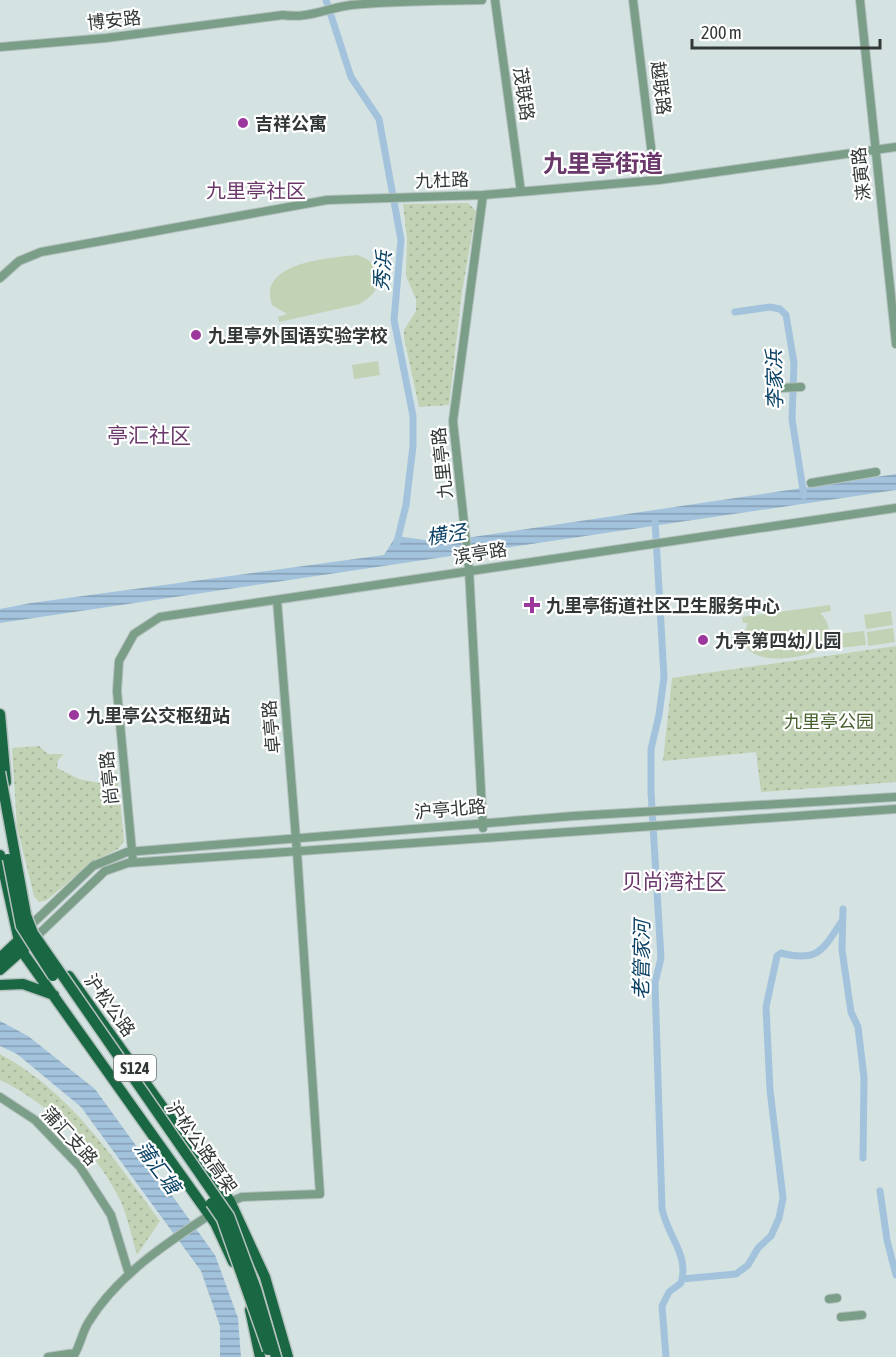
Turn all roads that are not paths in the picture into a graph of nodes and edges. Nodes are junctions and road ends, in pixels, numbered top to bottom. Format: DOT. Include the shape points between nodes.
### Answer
graph roads {
  1 [pos="482,0"];
  2 [pos="495,0"];
  3 [pos="633,0"];
  4 [pos="860,0"];
  5 [pos="0,47"];
  6 [pos="896,147"];
  7 [pos="875,150"];
  8 [pos="656,180"];
  9 [pos="521,192"];
  10 [pos="483,195"];
  11 [pos="0,278"];
  12 [pos="896,344"];
  13 [pos="801,387"];
  14 [pos="781,388"];
  15 [pos="876,472"];
  16 [pos="811,483"];
  17 [pos="896,508"];
  18 [pos="469,572"];
  19 [pos="277,600"];
  20 [pos="117,691"];
  21 [pos="0,714"];
  22 [pos="0,772"];
  23 [pos="896,797"];
  24 [pos="896,809"];
  25 [pos="0,814"];
  26 [pos="483,823"];
  27 [pos="483,837"];
  28 [pos="297,840"];
  29 [pos="134,851"];
  30 [pos="297,852"];
  31 [pos="0,855"];
  32 [pos="133,862"];
  33 [pos="33,923"];
  34 [pos="39,934"];
  35 [pos="20,946"];
  36 [pos="0,958"];
  37 [pos="0,970"];
  38 [pos="0,985"];
  39 [pos="54,995"];
  40 [pos="0,1097"];
  41 [pos="230,1201"];
  42 [pos="209,1215"];
  43 [pos="129,1274"];
  44 [pos="862,1315"];
  45 [pos="841,1317"];
  46 [pos="74,1355"];
  47 [pos="48,1357"];
  48 [pos="260,1357"];
  49 [pos="269,1357"];
  50 [pos="276,1357"];
  51 [pos="288,1357"];
  1 -- 5 [label="street, 博安路" via="340,6 296,17 283,15 106,39"];
  2 -- 9 [label="street, 茂联路"];
  3 -- 8 [label="street, 越联路"];
  4 -- 7 [label="street, 涞寅路"];
  6 -- 7 [label="street, 九杜路"];
  7 -- 8 [label="street, 九杜路"];
  7 -- 12 [label="street, 涞寅路"];
  8 -- 9 [label="street, 九杜路"];
  9 -- 10 [label="street, 九杜路"];
  10 -- 11 [label="street, 九杜路" via="327,200 41,252 19,261"];
  10 -- 18 [label="street, 九里亭路" via="453,420"];
  13 -- 14 [label="street"];
  15 -- 16 [label="street"];
  17 -- 18 [label="street, 滨亭路"];
  18 -- 19 [label="street, 滨亭路"];
  18 -- 26 [label="street, 九里亭路"];
  19 -- 20 [label="street, 滨亭路" via="160,617 134,634 118,661"];
  19 -- 28 [label="street, 卓亭路"];
  20 -- 29 [label="street, 尚亭路"];
  21 -- 33 [label="main road, 沪松公路 / S124" via="8,810"];
  22 -- 50 [label="main road, 沪松公路高架, bridge" via="26,915 33,933 229,1216"];
  23 -- 26 [label="street, 沪亭北路"];
  24 -- 27 [label="street, 沪亭北路"];
  25 -- 49 [label="main road, 沪松公路高架, bridge" via="21,926 222,1219"];
  26 -- 27 [label="street, 九里亭路"];
  26 -- 28 [label="street, 沪亭北路"];
  27 -- 30 [label="street, 沪亭北路"];
  28 -- 29 [label="street, 沪亭北路"];
  28 -- 30 [label="street, 卓亭路"];
  29 -- 32 [label="street, 尚亭路"];
  29 -- 33 [label="street, 沪亭北路" via="93,866"];
  30 -- 32 [label="street, 沪亭北路"];
  30 -- 41 [label="street, 卓亭路" via="320,1194 242,1197"];
  31 -- 35 [label="main road, S124"];
  32 -- 34 [label="street, 沪亭北路" via="105,871"];
  33 -- 34 [label="main road, 沪松公路 / S124"];
  33 -- 35 [label="main road"];
  34 -- 35 [label="main road"];
  34 -- 41 [label="main road, 沪松公路 / S124"];
  35 -- 36 [label="main road"];
  35 -- 37 [label="main road"];
  35 -- 39 [label="main road, S124"];
  38 -- 39 [label="main road" via="23,984"];
  39 -- 42 [label="main road, S124"];
  40 -- 43 [label="street, 蒲汇支路" via="35,1120 80,1167 111,1215"];
  41 -- 42 [label="street"];
  41 -- 51 [label="main road, 沪松公路 / S124" via="265,1277"];
  42 -- 43 [label="street"];
  42 -- 48 [label="main road, S124" via="246,1290"];
  43 -- 46 [label="street" via="87,1324"];
  44 -- 45 [label="street"];
  46 -- 47 [label="street"];
}
